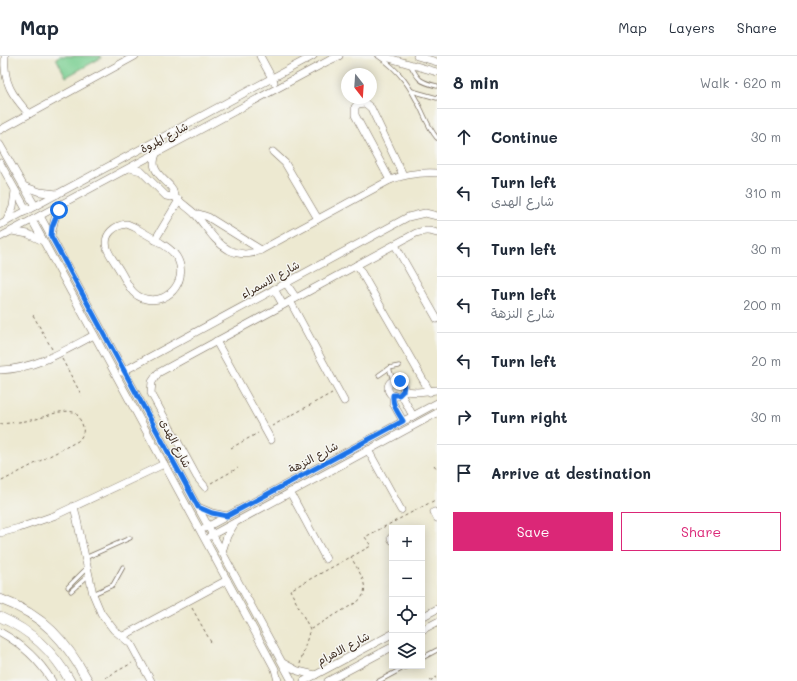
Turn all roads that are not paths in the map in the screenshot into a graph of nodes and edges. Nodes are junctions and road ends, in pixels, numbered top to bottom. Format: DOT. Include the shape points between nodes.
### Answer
graph roads {
  1 [pos="5,56"];
  2 [pos="135,56"];
  3 [pos="260,56"];
  4 [pos="313,56"];
  5 [pos="339,56"];
  6 [pos="378,56"];
  7 [pos="382,56"];
  8 [pos="417,56"];
  9 [pos="437,62"];
  10 [pos="409,63"];
  11 [pos="437,72"];
  12 [pos="272,78"];
  13 [pos="437,86"];
  14 [pos="277,88"];
  15 [pos="412,90"];
  16 [pos="437,98"];
  17 [pos="29,114"];
  18 [pos="0,130"];
  19 [pos="437,138"];
  20 [pos="0,145"];
  21 [pos="273,152"];
  22 [pos="156,154"];
  23 [pos="0,163"];
  24 [pos="129,168"];
  25 [pos="437,173"];
  26 [pos="403,175"];
  27 [pos="390,180"];
  28 [pos="23,186"];
  29 [pos="16,190"];
  30 [pos="58,194"];
  31 [pos="177,198"];
  32 [pos="64,203"];
  33 [pos="34,206"];
  34 [pos="27,211"];
  35 [pos="195,214"];
  36 [pos="40,216"];
  37 [pos="437,216"];
  38 [pos="318,219"];
  39 [pos="32,220"];
  40 [pos="3,223"];
  41 [pos="12,231"];
  42 [pos="437,233"];
  43 [pos="51,236"];
  44 [pos="0,237"];
  45 [pos="43,240"];
  46 [pos="155,240"];
  47 [pos="395,245"];
  48 [pos="261,250"];
  49 [pos="357,265"];
  50 [pos="286,283"];
  51 [pos="274,290"];
  52 [pos="289,302"];
  53 [pos="437,318"];
  54 [pos="94,335"];
  55 [pos="216,341"];
  56 [pos="399,366"];
  57 [pos="388,368"];
  58 [pos="0,370"];
  59 [pos="124,371"];
  60 [pos="379,375"];
  61 [pos="116,376"];
  62 [pos="393,380"];
  63 [pos="434,391"];
  64 [pos="399,393"];
  65 [pos="344,401"];
  66 [pos="437,403"];
  67 [pos="437,413"];
  68 [pos="413,416"];
  69 [pos="403,421"];
  70 [pos="271,440"];
  71 [pos="368,450"];
  72 [pos="164,464"];
  73 [pos="204,486"];
  74 [pos="290,492"];
  75 [pos="74,506"];
  76 [pos="198,507"];
  77 [pos="401,510"];
  78 [pos="227,516"];
  79 [pos="236,521"];
  80 [pos="208,526"];
  81 [pos="200,531"];
  82 [pos="212,534"];
  83 [pos="0,535"];
  84 [pos="130,538"];
  85 [pos="204,539"];
  86 [pos="222,552"];
  87 [pos="85,558"];
  88 [pos="326,559"];
  89 [pos="123,567"];
  90 [pos="88,572"];
  91 [pos="227,580"];
  92 [pos="68,587"];
  93 [pos="71,591"];
  94 [pos="93,594"];
  95 [pos="0,599"];
  96 [pos="437,609"];
  97 [pos="425,615"];
  98 [pos="0,616"];
  99 [pos="437,622"];
  100 [pos="425,628"];
  101 [pos="0,632"];
  102 [pos="123,636"];
  103 [pos="389,636"];
  104 [pos="389,649"];
  105 [pos="437,650"];
  106 [pos="425,656"];
  107 [pos="282,663"];
  108 [pos="401,669"];
  109 [pos="315,675"];
  110 [pos="52,681"];
  111 [pos="70,681"];
  112 [pos="88,681"];
  113 [pos="151,681"];
  114 [pos="278,681"];
  115 [pos="292,681"];
  116 [pos="304,681"];
  117 [pos="328,681"];
  118 [pos="379,681"];
  1 -- 17 [label="street" via="4,74 9,89"];
  2 -- 17 [label="street"];
  3 -- 12 [label="street"];
  4 -- 12 [label="street, شارع المروة"];
  5 -- 14 [label="street, شارع المروة"];
  6 -- 15 [label="lane" via="393,66"];
  7 -- 10 [label="street"];
  8 -- 9 [label="street"];
  10 -- 11 [label="street"];
  10 -- 13 [label="lane" via="418,79"];
  12 -- 14 [label="street"];
  12 -- 30 [label="street, شارع المروة"];
  14 -- 22 [label="street, شارع المروة"];
  15 -- 16 [label="lane"];
  15 -- 19 [label="lane"];
  17 -- 18 [label="street"];
  20 -- 28 [label="street"];
  21 -- 38 [label="street" via="285,163"];
  22 -- 24 [label="street, شارع المروة"];
  22 -- 31 [label="street" via="154,167 173,189"];
  23 -- 29 [label="street"];
  24 -- 31 [label="street" via="141,171 166,196"];
  24 -- 32 [label="street, شارع المروة"];
  25 -- 26 [label="street"];
  26 -- 27 [label="street"];
  26 -- 27 [label="street" via="371,108 361,103 355,107 355,115"];
  27 -- 38 [label="street"];
  28 -- 30 [label="street" via="40,192"];
  28 -- 33 [label="street"];
  29 -- 34 [label="street"];
  29 -- 40 [label="street" via="13,207"];
  30 -- 33 [label="street, شارع المروة"];
  31 -- 35 [label="street"];
  31 -- 46 [label="street"];
  32 -- 36 [label="street, شارع المروة"];
  32 -- 43 [label="street" via="55,218"];
  33 -- 34 [label="street, شارع المروة"];
  34 -- 40 [label="street, شارع المروة"];
  35 -- 48 [label="street" via="208,217"];
  35 -- 48 [label="street" via="217,240 230,250 247,254"];
  36 -- 39 [label="street, شارع المروة"];
  36 -- 43 [label="street, شارع الهدى"];
  37 -- 50 [label="street, شارع الاسمراء" via="425,213 408,217"];
  38 -- 48 [label="street"];
  39 -- 41 [label="street, شارع المروة"];
  39 -- 45 [label="street, شارع الهدى"];
  41 -- 44 [label="street, شارع المروة"];
  41 -- 45 [label="street"];
  42 -- 47 [label="street" via="422,231"];
  43 -- 59 [label="street, شارع الهدى"];
  45 -- 54 [label="street, شارع الهدى"];
  46 -- 46 [label="street" via="177,257 181,272 177,286 172,292 158,300 150,300 142,298 130,289 106,247 106,240 114,228 127,224"];
  47 -- 49 [label="street"];
  47 -- 53 [label="street"];
  49 -- 52 [label="street"];
  49 -- 63 [label="street"];
  50 -- 51 [label="street, شارع الاسمراء"];
  50 -- 52 [label="street"];
  51 -- 52 [label="street"];
  51 -- 59 [label="street, شارع الاسمراء"];
  52 -- 55 [label="street"];
  52 -- 65 [label="street"];
  54 -- 58 [label="street" via="29,366"];
  54 -- 61 [label="street, شارع الهدى"];
  55 -- 70 [label="street"];
  55 -- 73 [label="street" via="158,373 151,388 154,398"];
  56 -- 57 [label="lane"];
  57 -- 60 [label="lane"];
  57 -- 62 [label="lane"];
  59 -- 61 [label="street, شارع الاسمراء"];
  59 -- 76 [label="street, شارع الهدى"];
  61 -- 72 [label="street, شارع الهدى"];
  62 -- 64 [label="street" via="402,382 404,386"];
  62 -- 64 [label="street" via="388,386 390,393"];
  63 -- 64 [label="street"];
  64 -- 68 [label="street"];
  64 -- 69 [label="street" via="393,404"];
  66 -- 68 [label="street, شارع النزهة"];
  67 -- 71 [label="street, شارع النزهة"];
  68 -- 69 [label="street, شارع النزهة"];
  69 -- 78 [label="street, شارع النزهة"];
  71 -- 74 [label="street, شارع النزهة"];
  71 -- 77 [label="street"];
  72 -- 75 [label="street"];
  72 -- 81 [label="street, شارع الهدى"];
  74 -- 79 [label="street, شارع النزهة"];
  74 -- 88 [label="street"];
  75 -- 83 [label="street"];
  75 -- 87 [label="street"];
  76 -- 78 [label="street"];
  76 -- 80 [label="street, شارع الهدى"];
  78 -- 80 [label="street, شارع النزهة"];
  79 -- 82 [label="street, شارع النزهة"];
  79 -- 86 [label="street" via="227,536"];
  80 -- 81 [label="street, شارع النزهة"];
  80 -- 82 [label="street, شارع الهدى"];
  81 -- 85 [label="street, شارع الهدى"];
  82 -- 85 [label="street, شارع النزهة"];
  82 -- 86 [label="street, شارع الهدى"];
  84 -- 87 [label="lane"];
  85 -- 91 [label="street, شارع الهدى"];
  86 -- 107 [label="street, شارع الهدى"];
  87 -- 90 [label="street"];
  89 -- 94 [label="lane" via="113,585"];
  90 -- 92 [label="lane"];
  90 -- 93 [label="lane"];
  90 -- 94 [label="street"];
  91 -- 102 [label="street"];
  91 -- 114 [label="street, شارع الهدى" via="275,669"];
  94 -- 102 [label="street" via="104,618"];
  95 -- 112 [label="street" via="31,614 54,633 70,651"];
  96 -- 97 [label="street"];
  98 -- 111 [label="street" via="29,633 44,646"];
  99 -- 100 [label="street"];
  101 -- 110 [label="street" via="30,653"];
  102 -- 113 [label="street" via="131,644"];
  103 -- 109 [label="street, شارع الاهرام"];
  104 -- 117 [label="street, شارع الاهرام"];
  105 -- 106 [label="lane"];
  107 -- 109 [label="street" via="298,671"];
  107 -- 115 [label="street, شارع الهدى"];
  108 -- 118 [label="lane"];
  109 -- 116 [label="street, شارع الاهرام"];
}
